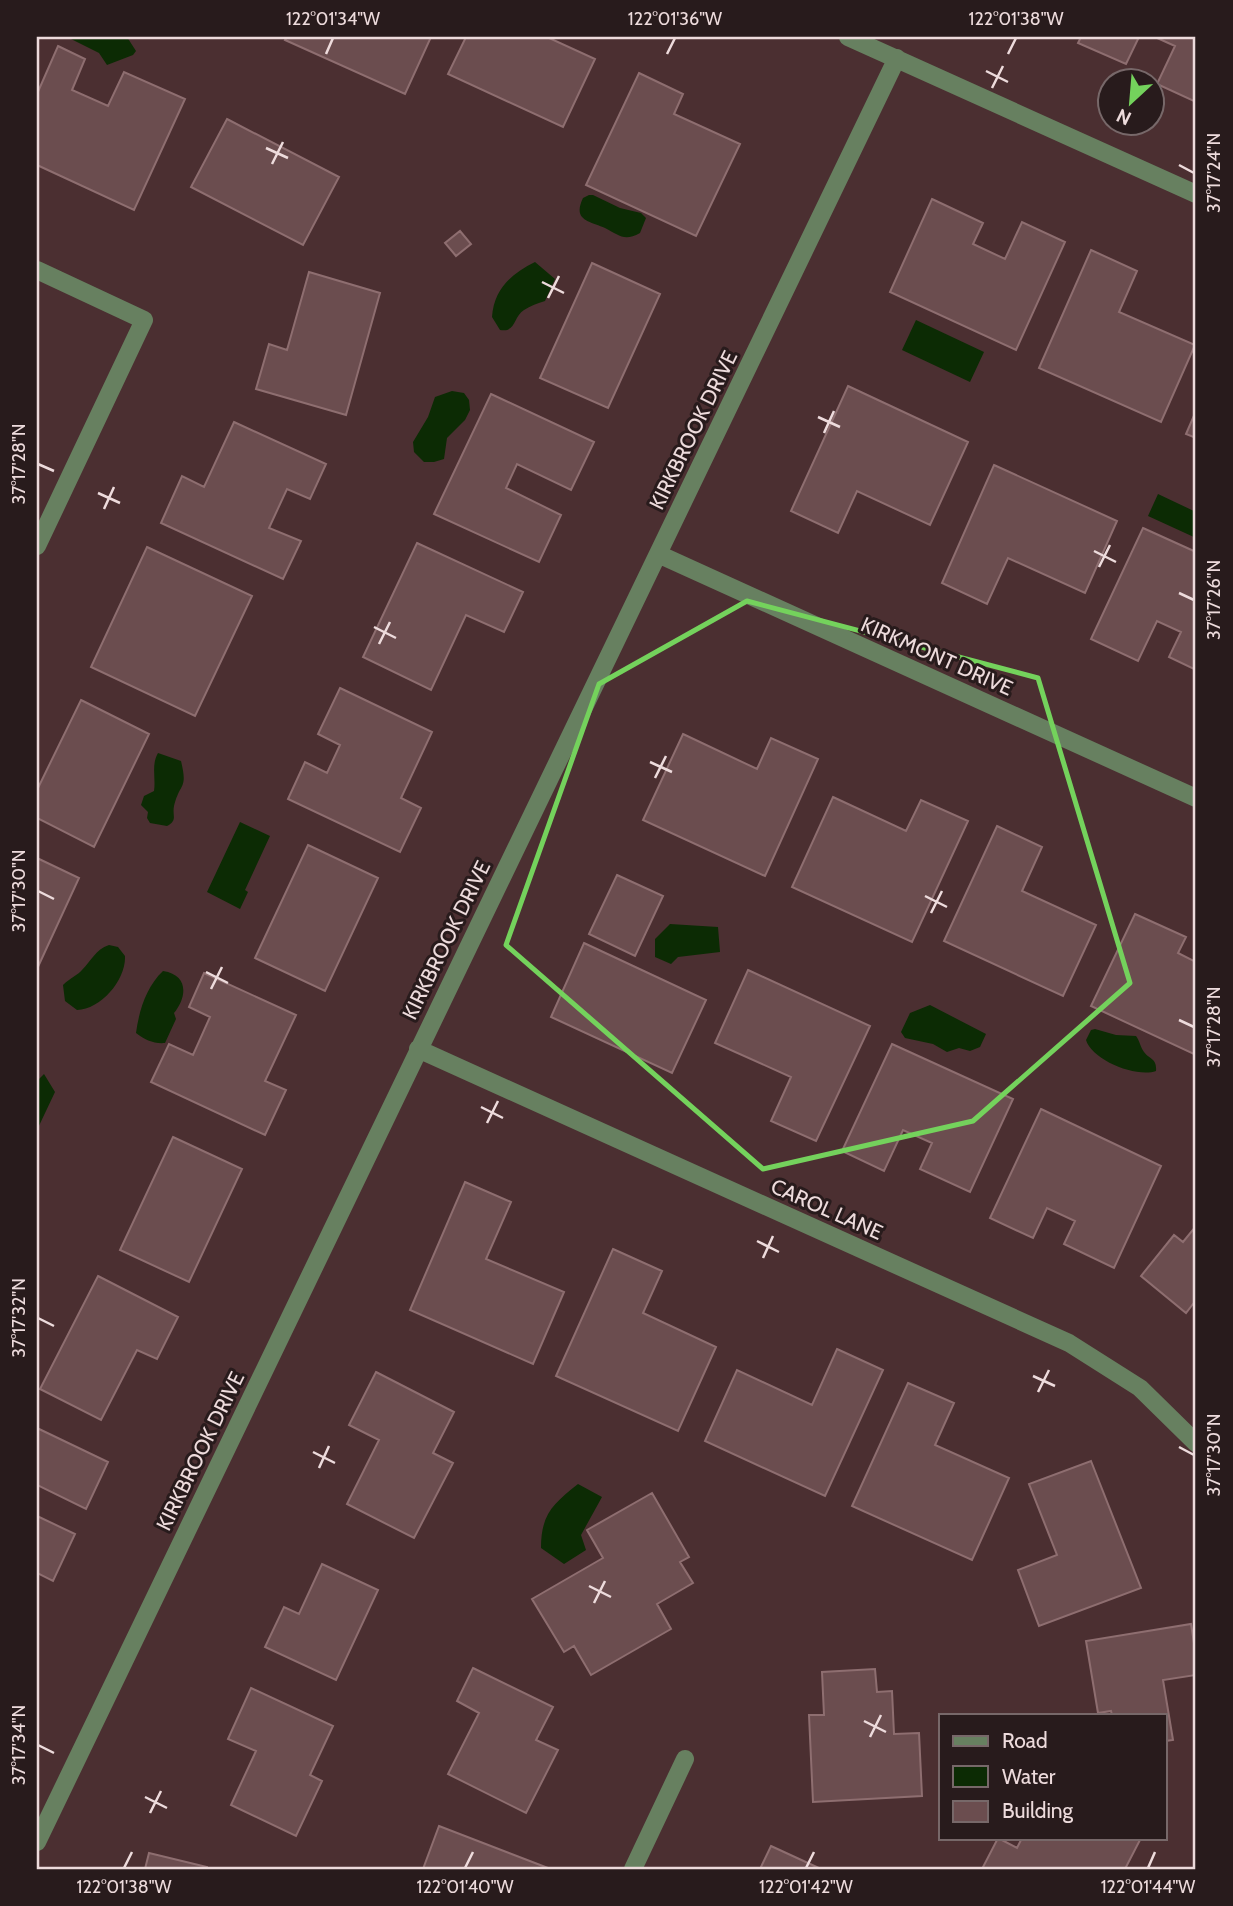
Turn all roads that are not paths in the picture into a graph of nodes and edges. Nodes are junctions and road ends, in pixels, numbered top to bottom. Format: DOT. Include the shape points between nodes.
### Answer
graph roads {
  1 [pos="848,37"];
  2 [pos="897,58"];
  3 [pos="1196,194"];
  4 [pos="37,270"];
  5 [pos="37,547"];
  6 [pos="659,554"];
  7 [pos="1196,798"];
  8 [pos="418,1049"];
  9 [pos="1196,1443"];
  10 [pos="685,1759"];
  11 [pos="37,1842"];
  12 [pos="633,1869"];
  1 -- 2 [label="street"];
  2 -- 3 [label="street"];
  2 -- 6 [label="street, KIRKBROOK DRIVE"];
  4 -- 5 [label="street" via="144,320"];
  6 -- 7 [label="street, KIRKMONT DRIVE"];
  6 -- 8 [label="street, KIRKBROOK DRIVE"];
  8 -- 9 [label="street, CAROL LANE" via="1069,1343 1140,1388"];
  8 -- 11 [label="street, KIRKBROOK DRIVE"];
  10 -- 12 [label="street"];
}
